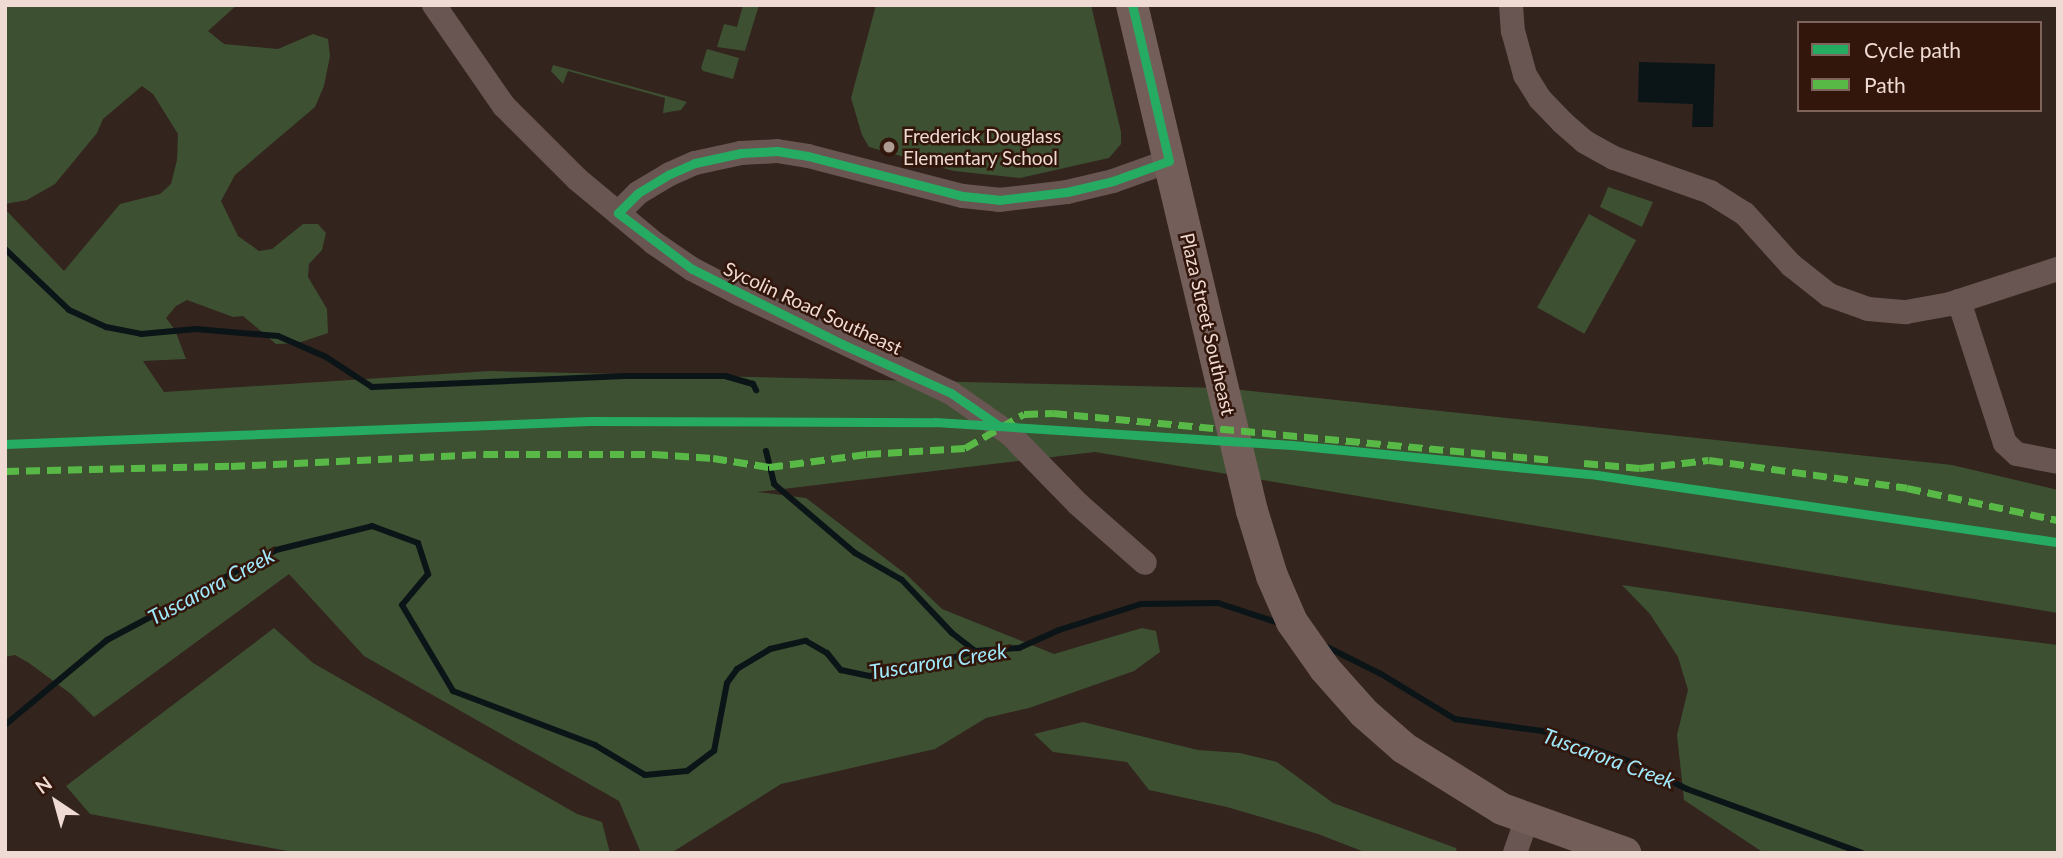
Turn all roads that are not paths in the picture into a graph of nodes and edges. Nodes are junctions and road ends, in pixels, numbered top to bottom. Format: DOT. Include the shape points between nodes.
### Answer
graph roads {
  1 [pos="434,5"];
  2 [pos="1132,5"];
  3 [pos="1511,5"];
  4 [pos="1169,161"];
  5 [pos="618,212"];
  6 [pos="2058,269"];
  7 [pos="1959,301"];
  8 [pos="2058,462"];
  9 [pos="1145,563"];
  10 [pos="1528,816"];
  11 [pos="1515,853"];
  12 [pos="1625,853"];
  1 -- 5 [label="street, Sycolin Road Southeast" via="504,106 546,150"];
  2 -- 4 [label="main road, Plaza Street Southeast"];
  3 -- 7 [label="street" via="1525,75 1539,99 1586,142 1614,158 1710,192 1745,215 1791,265 1829,295 1868,309 1906,312"];
  4 -- 5 [label="street" via="1067,192 999,200 964,196 777,150 741,153 670,174 638,192"];
  4 -- 10 [label="main road, Plaza Street Southeast" via="1252,511 1292,622 1364,713 1404,748 1502,809"];
  5 -- 9 [label="street, Sycolin Road Southeast" via="692,269 951,393 1010,434 1078,504"];
  6 -- 7 [label="street"];
  7 -- 8 [label="street" via="2005,443 2017,454"];
  10 -- 11 [label="street"];
  10 -- 12 [label="main road"];
}
